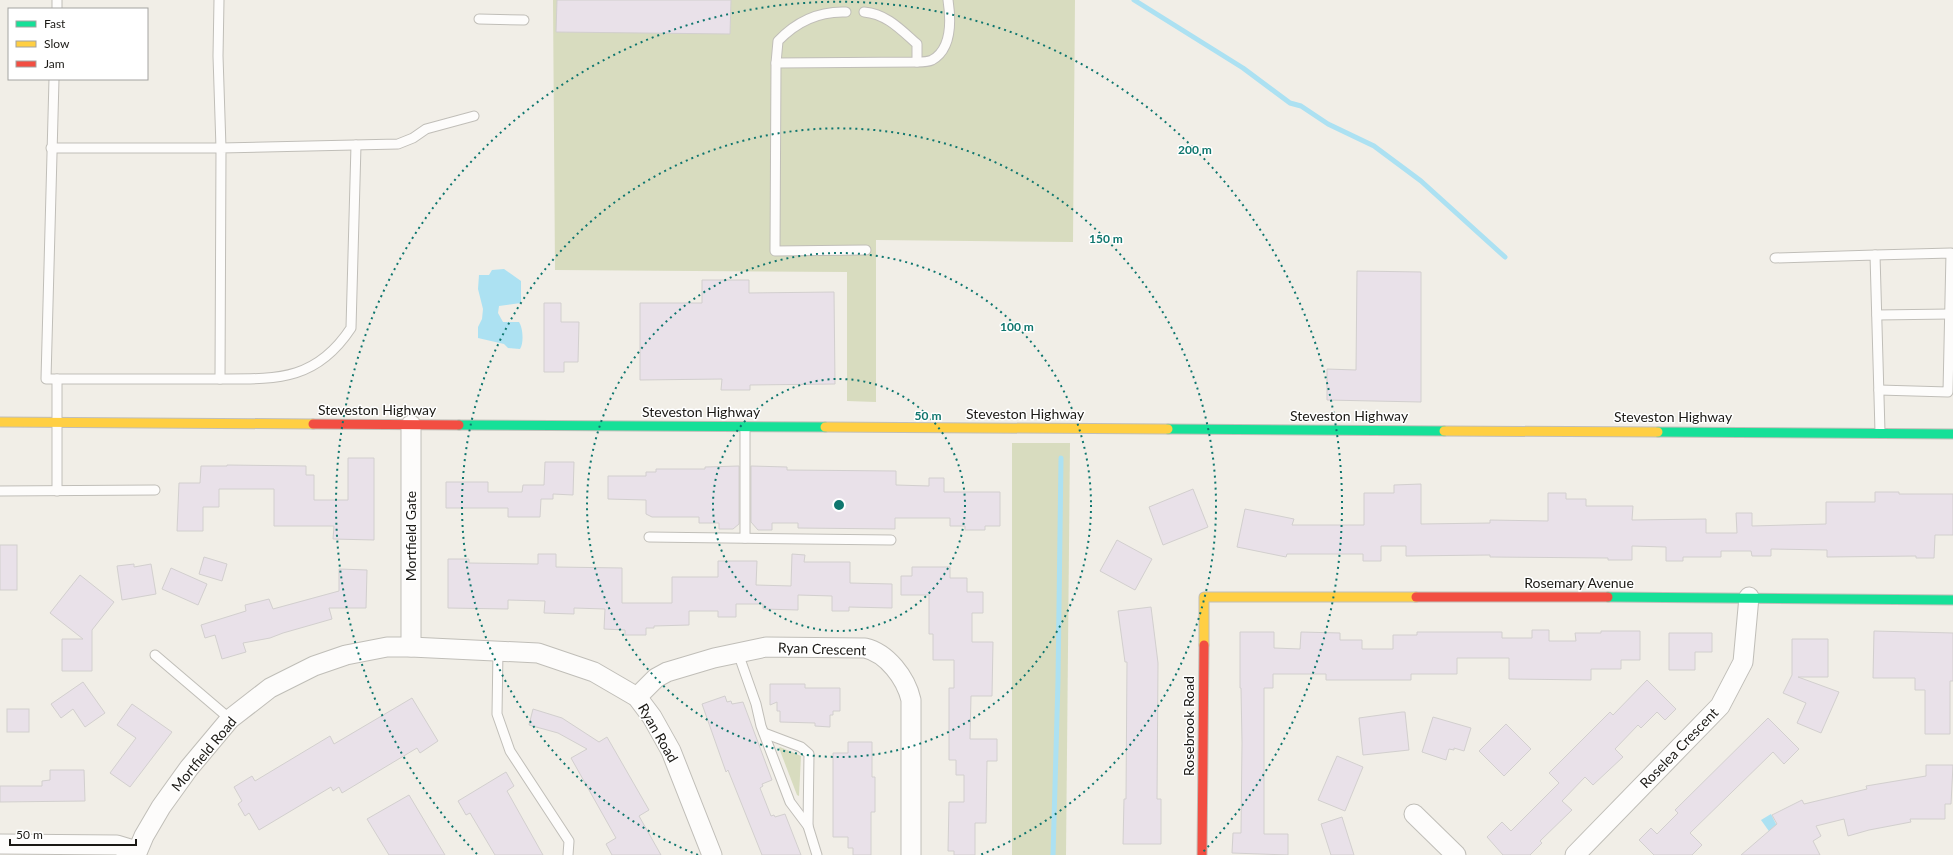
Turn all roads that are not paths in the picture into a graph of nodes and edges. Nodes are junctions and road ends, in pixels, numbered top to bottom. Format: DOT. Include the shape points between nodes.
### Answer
graph roads {
  1 [pos="219,0"];
  2 [pos="948,0"];
  3 [pos="846,12"];
  4 [pos="864,12"];
  5 [pos="479,19"];
  6 [pos="524,20"];
  7 [pos="917,62"];
  8 [pos="776,63"];
  9 [pos="54,80"];
  10 [pos="474,116"];
  11 [pos="356,145"];
  12 [pos="51,148"];
  13 [pos="222,148"];
  14 [pos="866,250"];
  15 [pos="1875,255"];
  16 [pos="1775,258"];
  17 [pos="1950,314"];
  18 [pos="1877,315"];
  19 [pos="57,379"];
  20 [pos="220,379"];
  21 [pos="1879,390"];
  22 [pos="0,422"];
  23 [pos="57,423"];
  24 [pos="411,425"];
  25 [pos="745,427"];
  26 [pos="1880,432"];
  27 [pos="1953,434"];
  28 [pos="155,490"];
  29 [pos="0,491"];
  30 [pos="57,491"];
  31 [pos="649,537"];
  32 [pos="746,538"];
  33 [pos="891,540"];
  34 [pos="1750,597"];
  35 [pos="1204,598"];
  36 [pos="1953,600"];
  37 [pos="411,647"];
  38 [pos="498,650"];
  39 [pos="738,653"];
  40 [pos="155,655"];
  41 [pos="637,697"];
  42 [pos="230,719"];
  43 [pos="764,734"];
  44 [pos="1414,814"];
  45 [pos="808,826"];
  46 [pos="0,844"];
  47 [pos="137,853"];
  48 [pos="568,855"];
  49 [pos="712,855"];
  50 [pos="817,855"];
  51 [pos="911,855"];
  52 [pos="1202,855"];
  53 [pos="1456,855"];
  54 [pos="1575,855"];
  1 -- 13 [label="lane" via="218,56"];
  2 -- 7 [label="lane" via="949,33 943,51 931,61"];
  3 -- 8 [label="lane" via="819,15 799,22 778,41"];
  4 -- 7 [label="lane" via="889,19 917,44"];
  5 -- 6 [label="lane"];
  7 -- 8 [label="lane"];
  8 -- 14 [label="lane" via="775,250"];
  9 -- 12 [label="lane"];
  10 -- 11 [label="lane" via="426,129 398,144"];
  11 -- 13 [label="lane"];
  11 -- 20 [label="lane" via="350,328 330,352 307,368 289,376"];
  12 -- 13 [label="lane"];
  12 -- 19 [label="lane" via="46,379"];
  13 -- 20 [label="lane"];
  15 -- 16 [label="lane"];
  15 -- 17 [label="lane" via="1951,253"];
  15 -- 18 [label="lane"];
  17 -- 18 [label="lane"];
  17 -- 21 [label="lane" via="1948,392"];
  18 -- 21 [label="lane"];
  19 -- 20 [label="lane"];
  19 -- 23 [label="lane"];
  21 -- 26 [label="lane"];
  22 -- 23 [label="main road, Steveston Highway"];
  23 -- 24 [label="main road, Steveston Highway"];
  23 -- 30 [label="lane"];
  24 -- 25 [label="main road, Steveston Highway"];
  24 -- 37 [label="street, Mortfield Gate"];
  25 -- 26 [label="main road, Steveston Highway"];
  25 -- 32 [label="lane"];
  26 -- 27 [label="main road, Steveston Highway"];
  28 -- 30 [label="lane"];
  29 -- 30 [label="lane"];
  31 -- 32 [label="lane"];
  32 -- 33 [label="lane"];
  34 -- 35 [label="main road, Rosemary Avenue"];
  34 -- 36 [label="main road, Rosemary Avenue"];
  34 -- 54 [label="street, Roselea Crescent" via="1742,662 1720,706"];
  35 -- 52 [label="main road, Rosebrook Road"];
  37 -- 38 [label="street, Ryan Road"];
  37 -- 42 [label="street, Mortfield Road" via="387,647 346,655 314,666 270,688"];
  38 -- 41 [label="street, Ryan Road" via="538,653 569,662 594,672"];
  38 -- 48 [label="lane" via="497,714 510,751 569,841"];
  39 -- 41 [label="street, Ryan Crescent" via="667,672 656,678"];
  39 -- 43 [label="lane"];
  39 -- 51 [label="street, Ryan Crescent" via="766,647 865,648 879,654 904,680 910,693 912,707"];
  40 -- 42 [label="lane"];
  41 -- 49 [label="street, Ryan Road" via="652,717 671,751"];
  42 -- 47 [label="street, Mortfield Road" via="172,791"];
  43 -- 45 [label="lane" via="790,802"];
  43 -- 45 [label="lane" via="801,747 809,754"];
  44 -- 53 [label="street"];
  45 -- 50 [label="lane"];
  46 -- 47 [label="street" via="117,845"];
}
